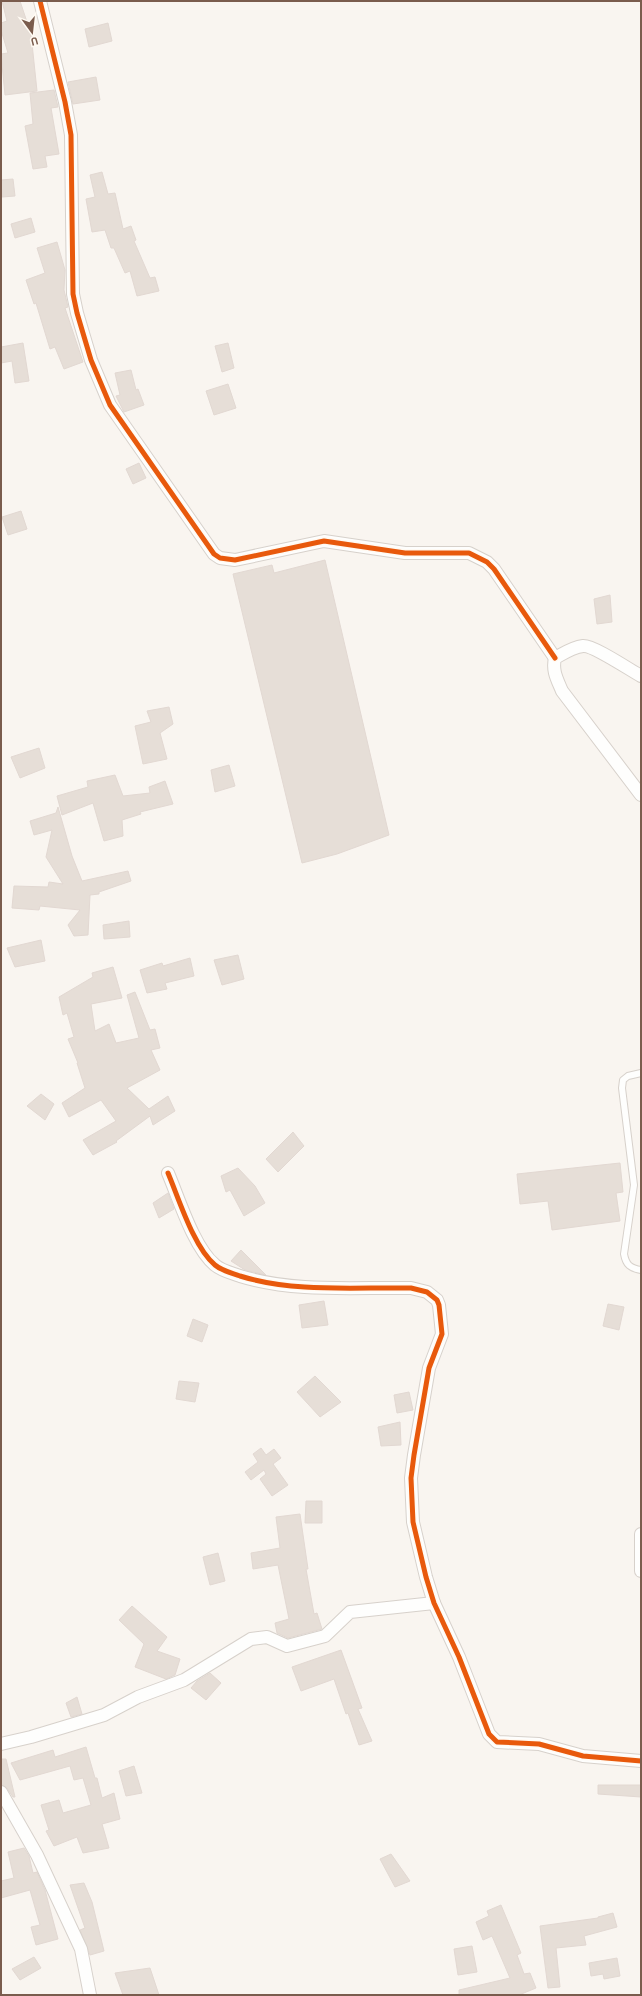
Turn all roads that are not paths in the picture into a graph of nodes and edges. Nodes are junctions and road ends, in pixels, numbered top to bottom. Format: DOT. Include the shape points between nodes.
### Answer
graph roads {
  1 [pos="40,1"];
  2 [pos="555,658"];
  3 [pos="641,676"];
  4 [pos="641,795"];
  5 [pos="641,1074"];
  6 [pos="168,1173"];
  7 [pos="641,1270"];
  8 [pos="641,1534"];
  9 [pos="641,1571"];
  10 [pos="434,1602"];
  11 [pos="1,1744"];
  12 [pos="641,1761"];
  13 [pos="1,1792"];
  14 [pos="90,1995"];
  1 -- 2 [label="street" via="71,135 73,294 90,360 110,406 214,554 220,558 234,560 324,541 405,553 469,553 487,562 494,569"];
  2 -- 3 [label="street" via="576,647 585,646 596,649"];
  2 -- 4 [label="street" via="554,673 562,691"];
  5 -- 7 [label="lane" via="628,1076 623,1080 622,1088 634,1185 624,1254 625,1262 630,1267"];
  6 -- 10 [label="street" via="194,1236 215,1265 226,1271 258,1282 302,1287 410,1288 427,1292 437,1300 442,1334 429,1368 411,1478 416,1540"];
  8 -- 9 [label="street"];
  10 -- 11 [label="street" via="350,1612 324,1636 287,1646 267,1637 251,1639 184,1680 138,1697 104,1715"];
  10 -- 12 [label="street" via="493,1740 539,1744 589,1756"];
  13 -- 14 [label="street" via="37,1855 80,1948"];
}
